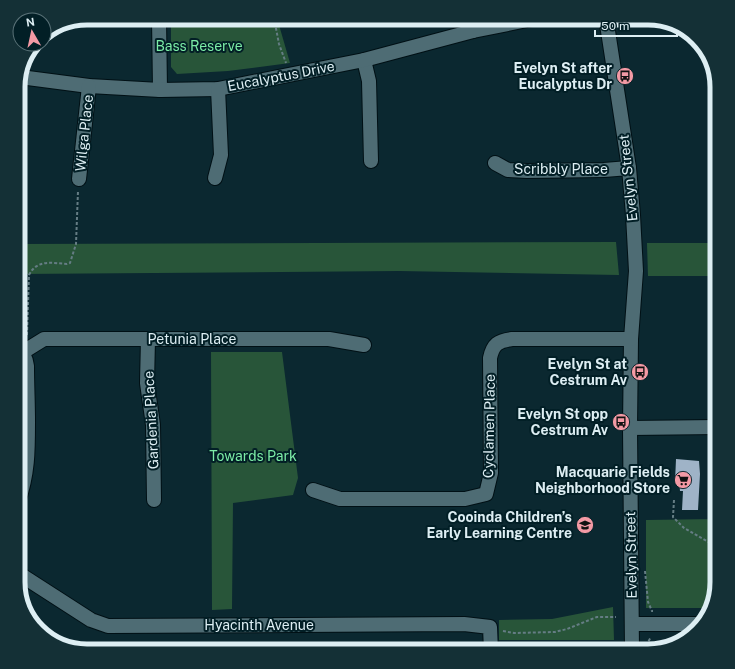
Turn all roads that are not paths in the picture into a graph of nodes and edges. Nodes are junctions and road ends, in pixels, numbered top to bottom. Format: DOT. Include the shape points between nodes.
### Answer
graph roads {
  1 [pos="159,25"];
  2 [pos="471,25"];
  3 [pos="599,25"];
  4 [pos="607,25"];
  5 [pos="364,60"];
  6 [pos="26,78"];
  7 [pos="89,86"];
  8 [pos="218,89"];
  9 [pos="160,90"];
  10 [pos="371,161"];
  11 [pos="495,163"];
  12 [pos="624,169"];
  13 [pos="215,178"];
  14 [pos="79,179"];
  15 [pos="148,339"];
  16 [pos="631,339"];
  17 [pos="364,345"];
  18 [pos="25,349"];
  19 [pos="25,356"];
  20 [pos="710,427"];
  21 [pos="630,428"];
  22 [pos="25,476"];
  23 [pos="313,490"];
  24 [pos="154,500"];
  25 [pos="25,578"];
  26 [pos="632,624"];
  27 [pos="694,624"];
  28 [pos="491,644"];
  29 [pos="632,644"];
  1 -- 9 [label="street"];
  2 -- 5 [label="street, Eucalyptus Drive"];
  3 -- 12 [label="street, Evelyn Street"];
  4 -- 12 [label="street, Evelyn Street"];
  5 -- 8 [label="street, Eucalyptus Drive"];
  5 -- 10 [label="street" via="368,81"];
  6 -- 7 [label="street, Eucalyptus Drive"];
  7 -- 9 [label="street, Eucalyptus Drive"];
  7 -- 14 [label="street, Wilga Place"];
  8 -- 9 [label="street, Eucalyptus Drive"];
  8 -- 13 [label="street" via="221,155"];
  11 -- 12 [label="street, Scribbly Place" via="508,170 527,171"];
  12 -- 16 [label="street, Evelyn Street"];
  15 -- 17 [label="street, Petunia Place" via="329,339"];
  15 -- 18 [label="street, Petunia Place" via="44,339"];
  15 -- 24 [label="street, Gardenia Place" via="147,383 153,425"];
  16 -- 21 [label="street, Evelyn Street"];
  16 -- 23 [label="street, Cyclamen Place" via="512,338 495,344 490,358 490,473 486,494 466,499 340,499"];
  19 -- 22 [label="street" via="28,451"];
  20 -- 21 [label="street"];
  21 -- 26 [label="street, Evelyn Street"];
  25 -- 28 [label="street, Hyacinth Avenue" via="91,620 108,626 464,624 490,628"];
  26 -- 27 [label="street"];
  26 -- 29 [label="street, Evelyn Street"];
}
